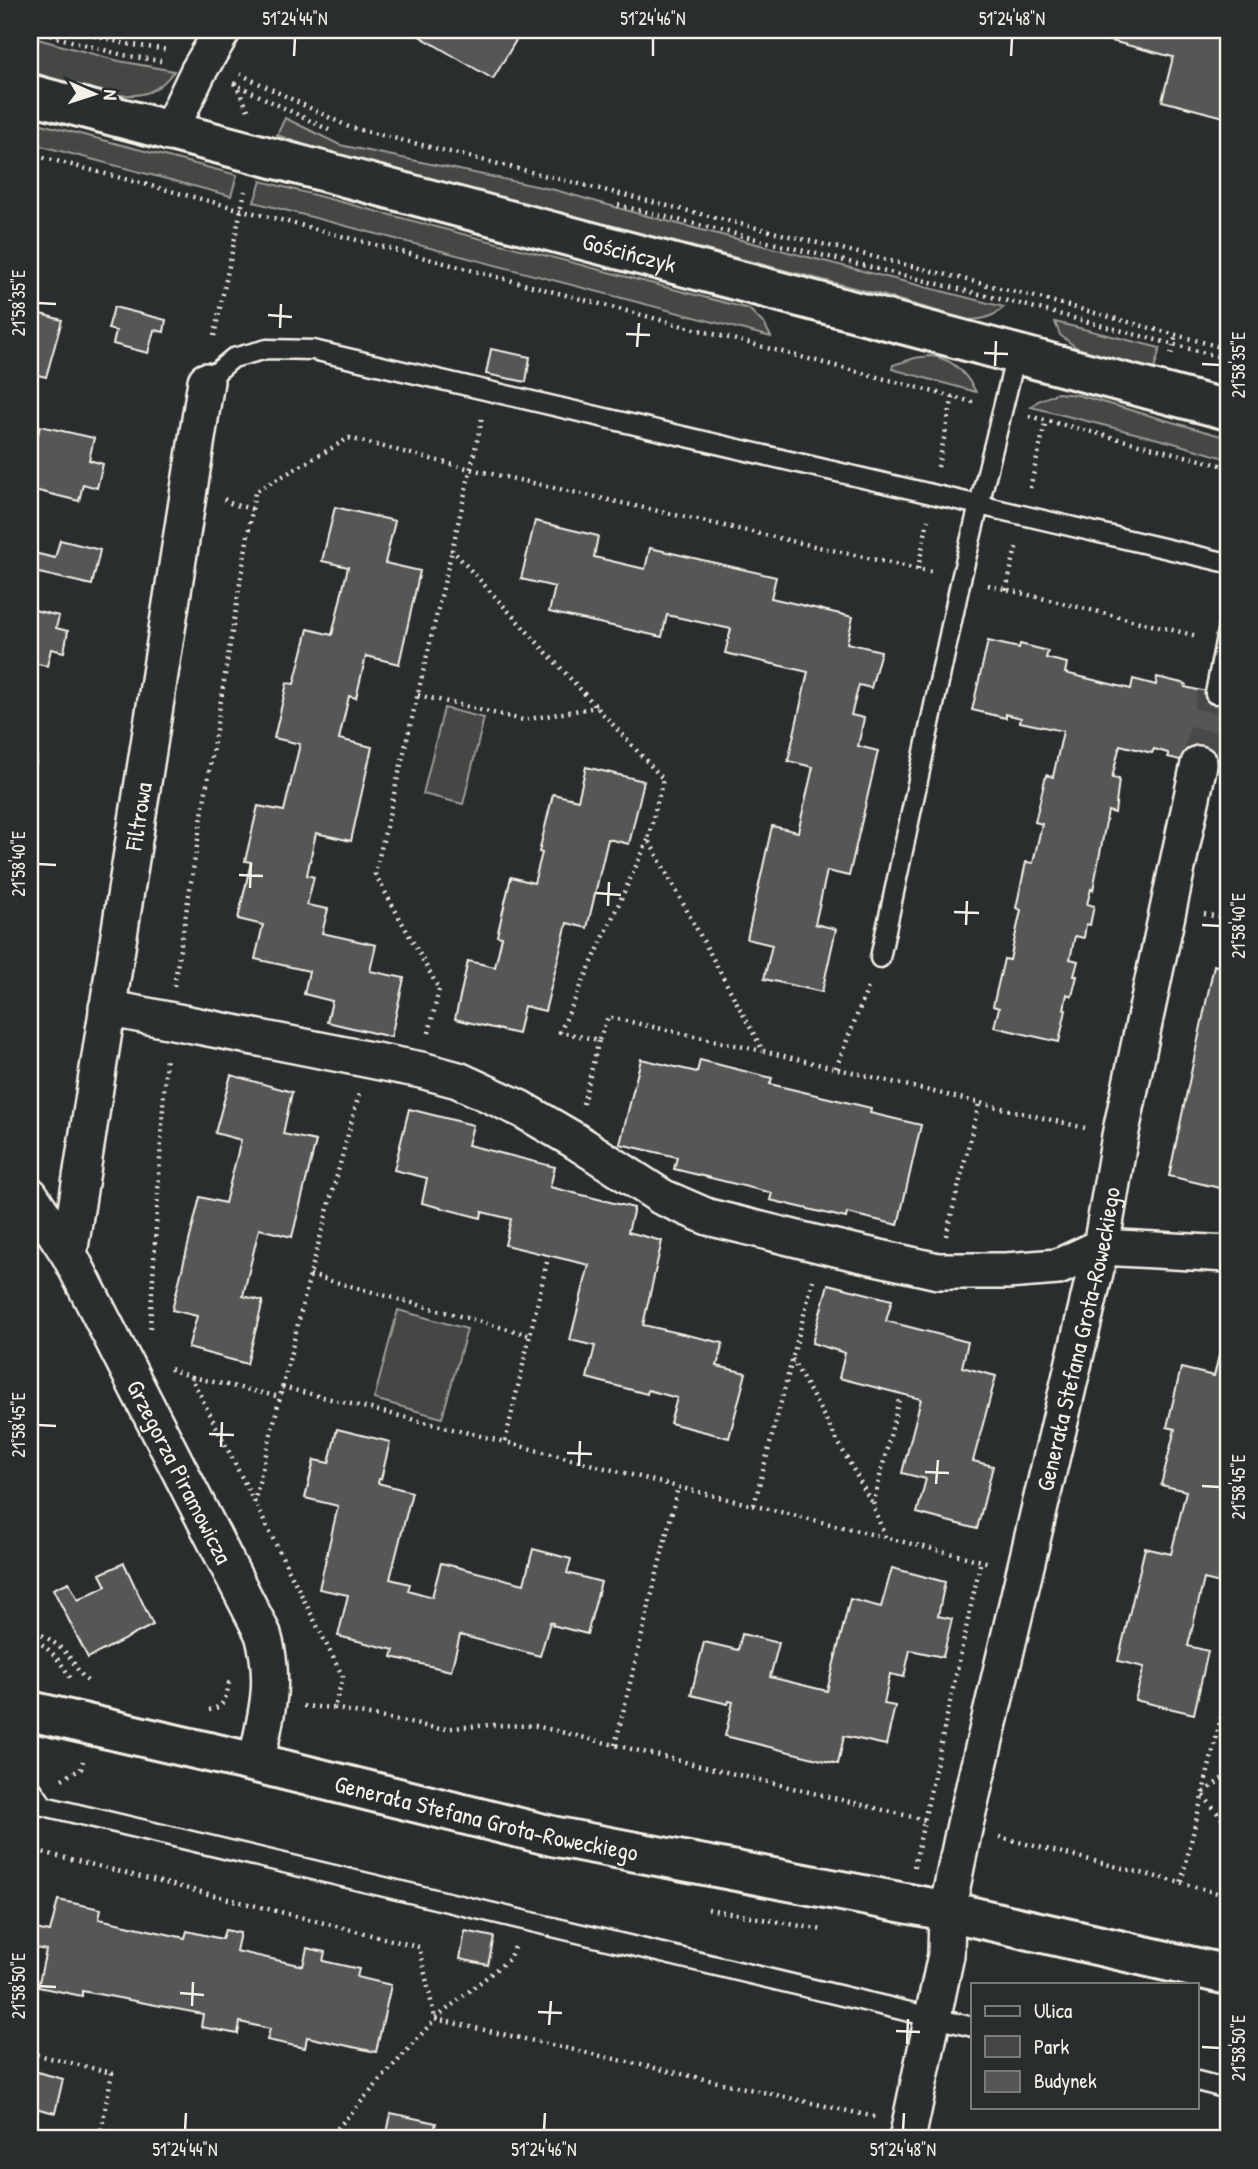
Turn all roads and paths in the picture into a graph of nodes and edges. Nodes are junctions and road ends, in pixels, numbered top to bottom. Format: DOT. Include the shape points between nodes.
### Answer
graph roads {
  1 [pos="30,30"];
  2 [pos="74,30"];
  3 [pos="223,30"];
  4 [pos="201,66"];
  5 [pos="30,94"];
  6 [pos="169,132"];
  7 [pos="334,132"];
  8 [pos="30,154"];
  9 [pos="609,203"];
  10 [pos="240,208"];
  11 [pos="1228,349"];
  12 [pos="1016,355"];
  13 [pos="1228,359"];
  14 [pos="206,381"];
  15 [pos="488,391"];
  16 [pos="1002,410"];
  17 [pos="1228,410"];
  18 [pos="1228,467"];
  19 [pos="470,468"];
  20 [pos="979,505"];
  21 [pos="452,550"];
  22 [pos="1228,563"];
  23 [pos="961,579"];
  24 [pos="1226,634"];
  25 [pos="1215,694"];
  26 [pos="418,695"];
  27 [pos="597,707"];
  28 [pos="1199,764"];
  29 [pos="649,839"];
  30 [pos="880,958"];
  31 [pos="107,1008"];
  32 [pos="168,1019"];
  33 [pos="599,1040"];
  34 [pos="763,1051"];
  35 [pos="368,1059"];
  36 [pos="836,1068"];
  37 [pos="421,1070"];
  38 [pos="979,1104"];
  39 [pos="1120,1136"];
  40 [pos="574,1140"];
  41 [pos="30,1195"];
  42 [pos="822,1245"];
  43 [pos="1101,1247"];
  44 [pos="69,1254"];
  45 [pos="1228,1254"];
  46 [pos="547,1262"];
  47 [pos="938,1271"];
  48 [pos="310,1275"];
  49 [pos="529,1335"];
  50 [pos="150,1336"];
  51 [pos="792,1359"];
  52 [pos="164,1367"];
  53 [pos="191,1377"];
  54 [pos="282,1387"];
  55 [pos="280,1397"];
  56 [pos="899,1400"];
  57 [pos="505,1442"];
  58 [pos="678,1488"];
  59 [pos="253,1504"];
  60 [pos="754,1505"];
  61 [pos="873,1505"];
  62 [pos="885,1538"];
  63 [pos="981,1560"];
  64 [pos="1025,1571"];
  65 [pos="30,1628"];
  66 [pos="343,1677"];
  67 [pos="92,1684"];
  68 [pos="270,1684"];
  69 [pos="1228,1689"];
  70 [pos="334,1708"];
  71 [pos="30,1711"];
  72 [pos="207,1711"];
  73 [pos="615,1745"];
  74 [pos="256,1763"];
  75 [pos="1228,1774"];
  76 [pos="30,1786"];
  77 [pos="1202,1794"];
  78 [pos="923,1820"];
  79 [pos="1228,1826"];
  80 [pos="964,1829"];
  81 [pos="30,1849"];
  82 [pos="1181,1883"];
  83 [pos="1228,1896"];
  84 [pos="906,1904"];
  85 [pos="947,1911"];
  86 [pos="526,1921"];
  87 [pos="1228,1975"];
  88 [pos="932,2018"];
  89 [pos="435,2019"];
  90 [pos="971,2027"];
  91 [pos="30,2053"];
  92 [pos="1198,2081"];
  93 [pos="1228,2089"];
  94 [pos="894,2129"];
  95 [pos="101,2131"];
  96 [pos="93,2139"];
  97 [pos="138,2139"];
  98 [pos="328,2139"];
  1 -- 4 [label="path" via="123,55"];
  2 -- 4 [label="path" via="180,52"];
  3 -- 4 [label="street"];
  4 -- 6 [label="street"];
  4 -- 7 [label="path"];
  4 -- 11 [label="path" via="237,72 349,127"];
  5 -- 6 [label="street, Gościńczyk"];
  6 -- 12 [label="street, Gościńczyk"];
  8 -- 10 [label="path"];
  9 -- 13 [label="path"];
  10 -- 14 [label="path"];
  10 -- 16 [label="path"];
  12 -- 16 [label="lane"];
  12 -- 17 [label="street, Gościńczyk"];
  14 -- 15 [label="lane" via="233,358 267,349 302,350"];
  14 -- 31 [label="street, Filtrowa"];
  15 -- 19 [label="path"];
  15 -- 20 [label="lane"];
  16 -- 18 [label="path"];
  16 -- 20 [label="lane"];
  19 -- 21 [label="path"];
  19 -- 23 [label="path"];
  19 -- 32 [label="path" via="349,438 255,492"];
  20 -- 22 [label="lane"];
  20 -- 23 [label="lane"];
  21 -- 26 [label="path"];
  21 -- 27 [label="path"];
  23 -- 24 [label="path"];
  23 -- 30 [label="lane"];
  24 -- 25 [label="lane"];
  26 -- 27 [label="path" via="523,720"];
  26 -- 37 [label="path" via="375,874 439,989"];
  27 -- 29 [label="path" via="663,779"];
  28 -- 39 [label="street, Generała Stefana Grota-Roweckiego"];
  29 -- 33 [label="path" via="560,1032"];
  29 -- 34 [label="path"];
  30 -- 36 [label="path"];
  31 -- 32 [label="street"];
  31 -- 44 [label="street, Filtrowa"];
  32 -- 35 [label="street"];
  32 -- 50 [label="path"];
  33 -- 34 [label="path" via="608,1017"];
  33 -- 40 [label="path"];
  34 -- 36 [label="path"];
  35 -- 37 [label="street"];
  35 -- 48 [label="path"];
  36 -- 38 [label="path"];
  37 -- 40 [label="street" via="458,1080"];
  38 -- 39 [label="path"];
  38 -- 47 [label="path"];
  39 -- 43 [label="street, Generała Stefana Grota-Roweckiego"];
  40 -- 42 [label="street" via="662,1198 708,1217"];
  41 -- 44 [label="street, Grzegorza Piramowicza"];
  42 -- 47 [label="street"];
  42 -- 51 [label="path"];
  43 -- 45 [label="street"];
  43 -- 47 [label="street" via="1058,1267"];
  43 -- 64 [label="street, Generała Stefana Grota-Roweckiego"];
  44 -- 68 [label="street, Grzegorza Piramowicza" via="263,1634 270,1657"];
  46 -- 49 [label="path"];
  48 -- 49 [label="path"];
  48 -- 54 [label="path"];
  49 -- 57 [label="path"];
  51 -- 60 [label="path"];
  51 -- 61 [label="path"];
  52 -- 53 [label="path"];
  53 -- 55 [label="path"];
  53 -- 59 [label="path"];
  54 -- 55 [label="path"];
  54 -- 57 [label="path"];
  55 -- 59 [label="path"];
  56 -- 61 [label="path"];
  57 -- 58 [label="path"];
  58 -- 60 [label="path"];
  58 -- 73 [label="path"];
  59 -- 66 [label="path"];
  60 -- 62 [label="path"];
  61 -- 62 [label="path"];
  62 -- 63 [label="path"];
  63 -- 64 [label="path"];
  63 -- 78 [label="path"];
  64 -- 80 [label="street, Generała Stefana Grota-Roweckiego"];
  65 -- 67 [label="path" via="67,1654"];
  68 -- 72 [label="path" via="229,1683 226,1701"];
  68 -- 74 [label="street, Grzegorza Piramowicza"];
  69 -- 77 [label="path"];
  70 -- 73 [label="path" via="440,1729 536,1726"];
  71 -- 74 [label="street, Generała Stefana Grota-Roweckiego"];
  73 -- 78 [label="path"];
  74 -- 84 [label="street, Generała Stefana Grota-Roweckiego" via="552,1836"];
  75 -- 77 [label="path"];
  76 -- 86 [label="lane" via="44,1805"];
  77 -- 79 [label="path"];
  77 -- 82 [label="path"];
  78 -- 80 [label="path"];
  78 -- 84 [label="path"];
  80 -- 82 [label="path"];
  80 -- 85 [label="street, Generała Stefana Grota-Roweckiego"];
  81 -- 89 [label="path" via="419,1947"];
  82 -- 83 [label="path"];
  84 -- 85 [label="street, Generała Stefana Grota-Roweckiego"];
  85 -- 87 [label="street, Generała Stefana Grota-Roweckiego"];
  85 -- 88 [label="street" via="946,1955"];
  86 -- 88 [label="lane"];
  86 -- 89 [label="path" via="509,1959"];
  88 -- 90 [label="lane"];
  88 -- 94 [label="street"];
  89 -- 94 [label="path"];
  89 -- 98 [label="path"];
  91 -- 95 [label="path" via="112,2073"];
  92 -- 93 [label="lane"];
  95 -- 96 [label="path"];
  95 -- 97 [label="path"];
}
